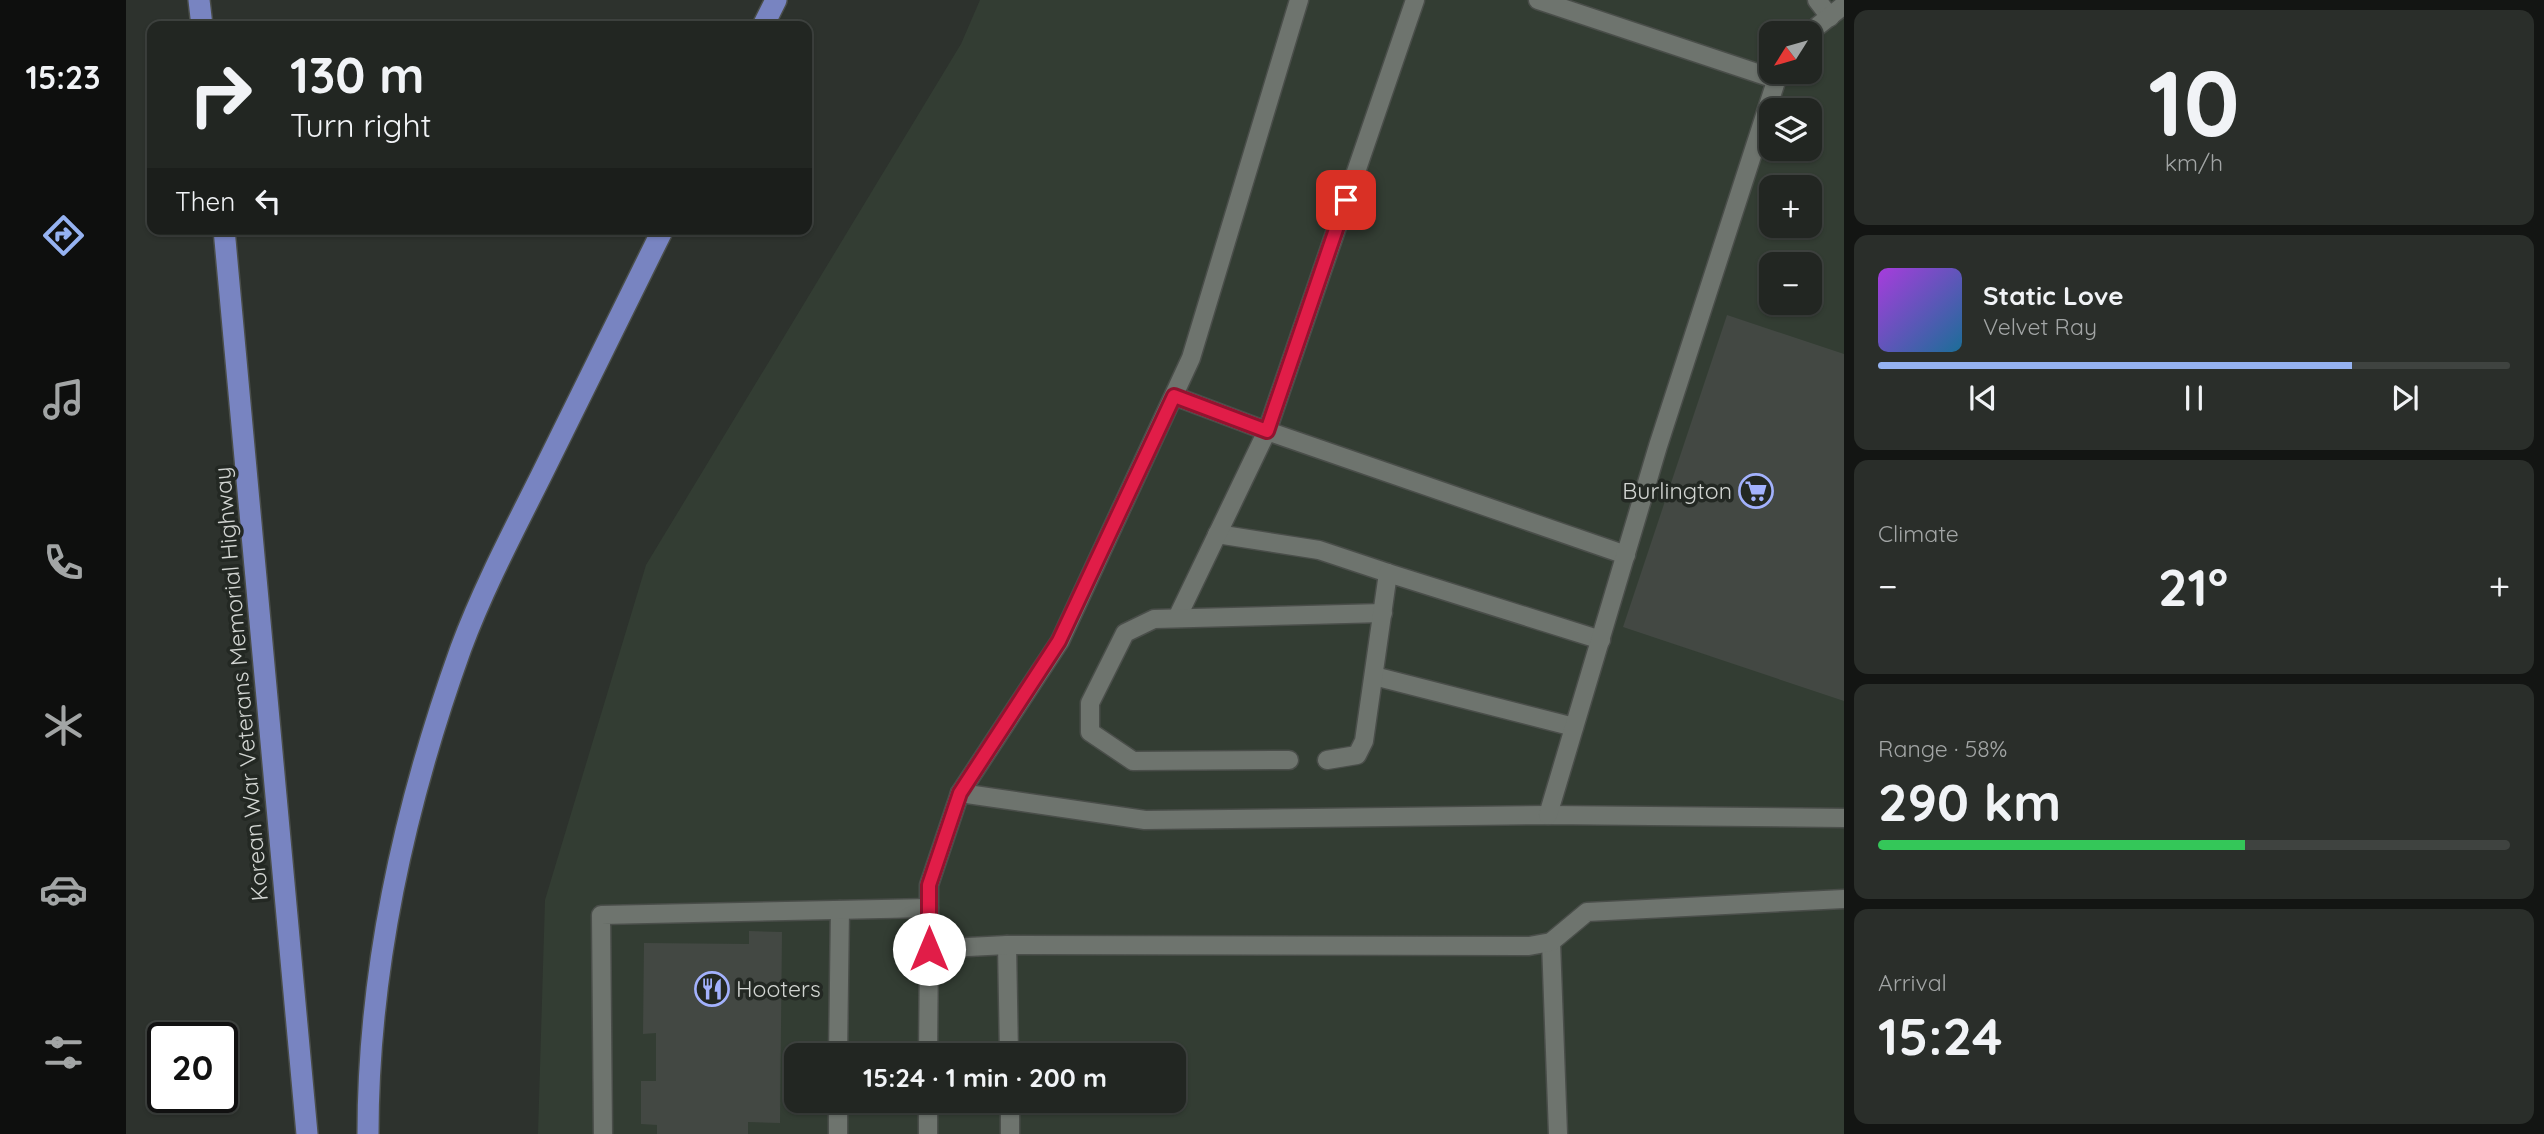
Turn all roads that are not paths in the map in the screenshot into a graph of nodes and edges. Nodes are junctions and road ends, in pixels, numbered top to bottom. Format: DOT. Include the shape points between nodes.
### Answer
graph roads {
  1 [pos="199,0"];
  2 [pos="776,0"];
  3 [pos="1299,0"];
  4 [pos="1415,0"];
  5 [pos="1538,0"];
  6 [pos="1817,0"];
  7 [pos="1837,11"];
  8 [pos="201,21"];
  9 [pos="766,21"];
  10 [pos="1822,23"];
  11 [pos="1759,69"];
  12 [pos="1774,84"];
  13 [pos="225,235"];
  14 [pos="660,235"];
  15 [pos="1174,396"];
  16 [pos="1267,431"];
  17 [pos="1217,534"];
  18 [pos="1626,555"];
  19 [pos="1388,573"];
  20 [pos="1383,613"];
  21 [pos="1177,618"];
  22 [pos="1601,640"];
  23 [pos="1374,676"];
  24 [pos="1574,727"];
  25 [pos="1289,760"];
  26 [pos="1327,760"];
  27 [pos="960,793"];
  28 [pos="1548,814"];
  29 [pos="1844,818"];
  30 [pos="1844,899"];
  31 [pos="929,908"];
  32 [pos="840,910"];
  33 [pos="1550,942"];
  34 [pos="1007,946"];
  35 [pos="929,949"];
  36 [pos="838,1043"];
  37 [pos="928,1043"];
  38 [pos="1009,1043"];
  39 [pos="838,1113"];
  40 [pos="928,1113"];
  41 [pos="1010,1113"];
  42 [pos="307,1134"];
  43 [pos="368,1134"];
  44 [pos="603,1134"];
  45 [pos="838,1134"];
  46 [pos="928,1134"];
  47 [pos="1010,1134"];
  48 [pos="1559,1134"];
  1 -- 8 [label="highway"];
  2 -- 9 [label="highway"];
  3 -- 15 [label="lane" via="1191,358"];
  4 -- 16 [label="lane"];
  5 -- 11 [label="lane"];
  6 -- 7 [label="lane"];
  7 -- 10 [label="lane"];
  12 -- 18 [label="lane"];
  13 -- 42 [label="highway, Korean War Veterans Memorial Highway"];
  14 -- 43 [label="highway" via="508,543 462,646 424,762 393,888 377,979"];
  15 -- 16 [label="lane"];
  15 -- 27 [label="lane" via="1059,641"];
  16 -- 17 [label="lane"];
  16 -- 18 [label="lane"];
  17 -- 19 [label="lane" via="1319,550"];
  17 -- 21 [label="lane"];
  18 -- 22 [label="lane"];
  19 -- 20 [label="lane"];
  19 -- 22 [label="lane"];
  20 -- 21 [label="lane"];
  20 -- 23 [label="lane"];
  21 -- 25 [label="lane" via="1154,619 1125,633 1090,703 1090,732 1133,761"];
  22 -- 24 [label="lane"];
  23 -- 24 [label="lane"];
  23 -- 26 [label="lane" via="1364,741 1357,755"];
  24 -- 28 [label="lane"];
  27 -- 28 [label="lane" via="1145,820"];
  27 -- 31 [label="lane" via="929,885"];
  28 -- 29 [label="lane"];
  30 -- 33 [label="lane" via="1587,912"];
  31 -- 32 [label="lane"];
  31 -- 35 [label="lane"];
  32 -- 36 [label="lane"];
  32 -- 44 [label="lane" via="601,915"];
  33 -- 34 [label="lane" via="1529,946"];
  33 -- 48 [label="lane"];
  34 -- 35 [label="lane"];
  34 -- 38 [label="lane"];
  35 -- 37 [label="lane"];
  39 -- 45 [label="lane"];
  40 -- 46 [label="lane"];
  41 -- 47 [label="lane"];
}
